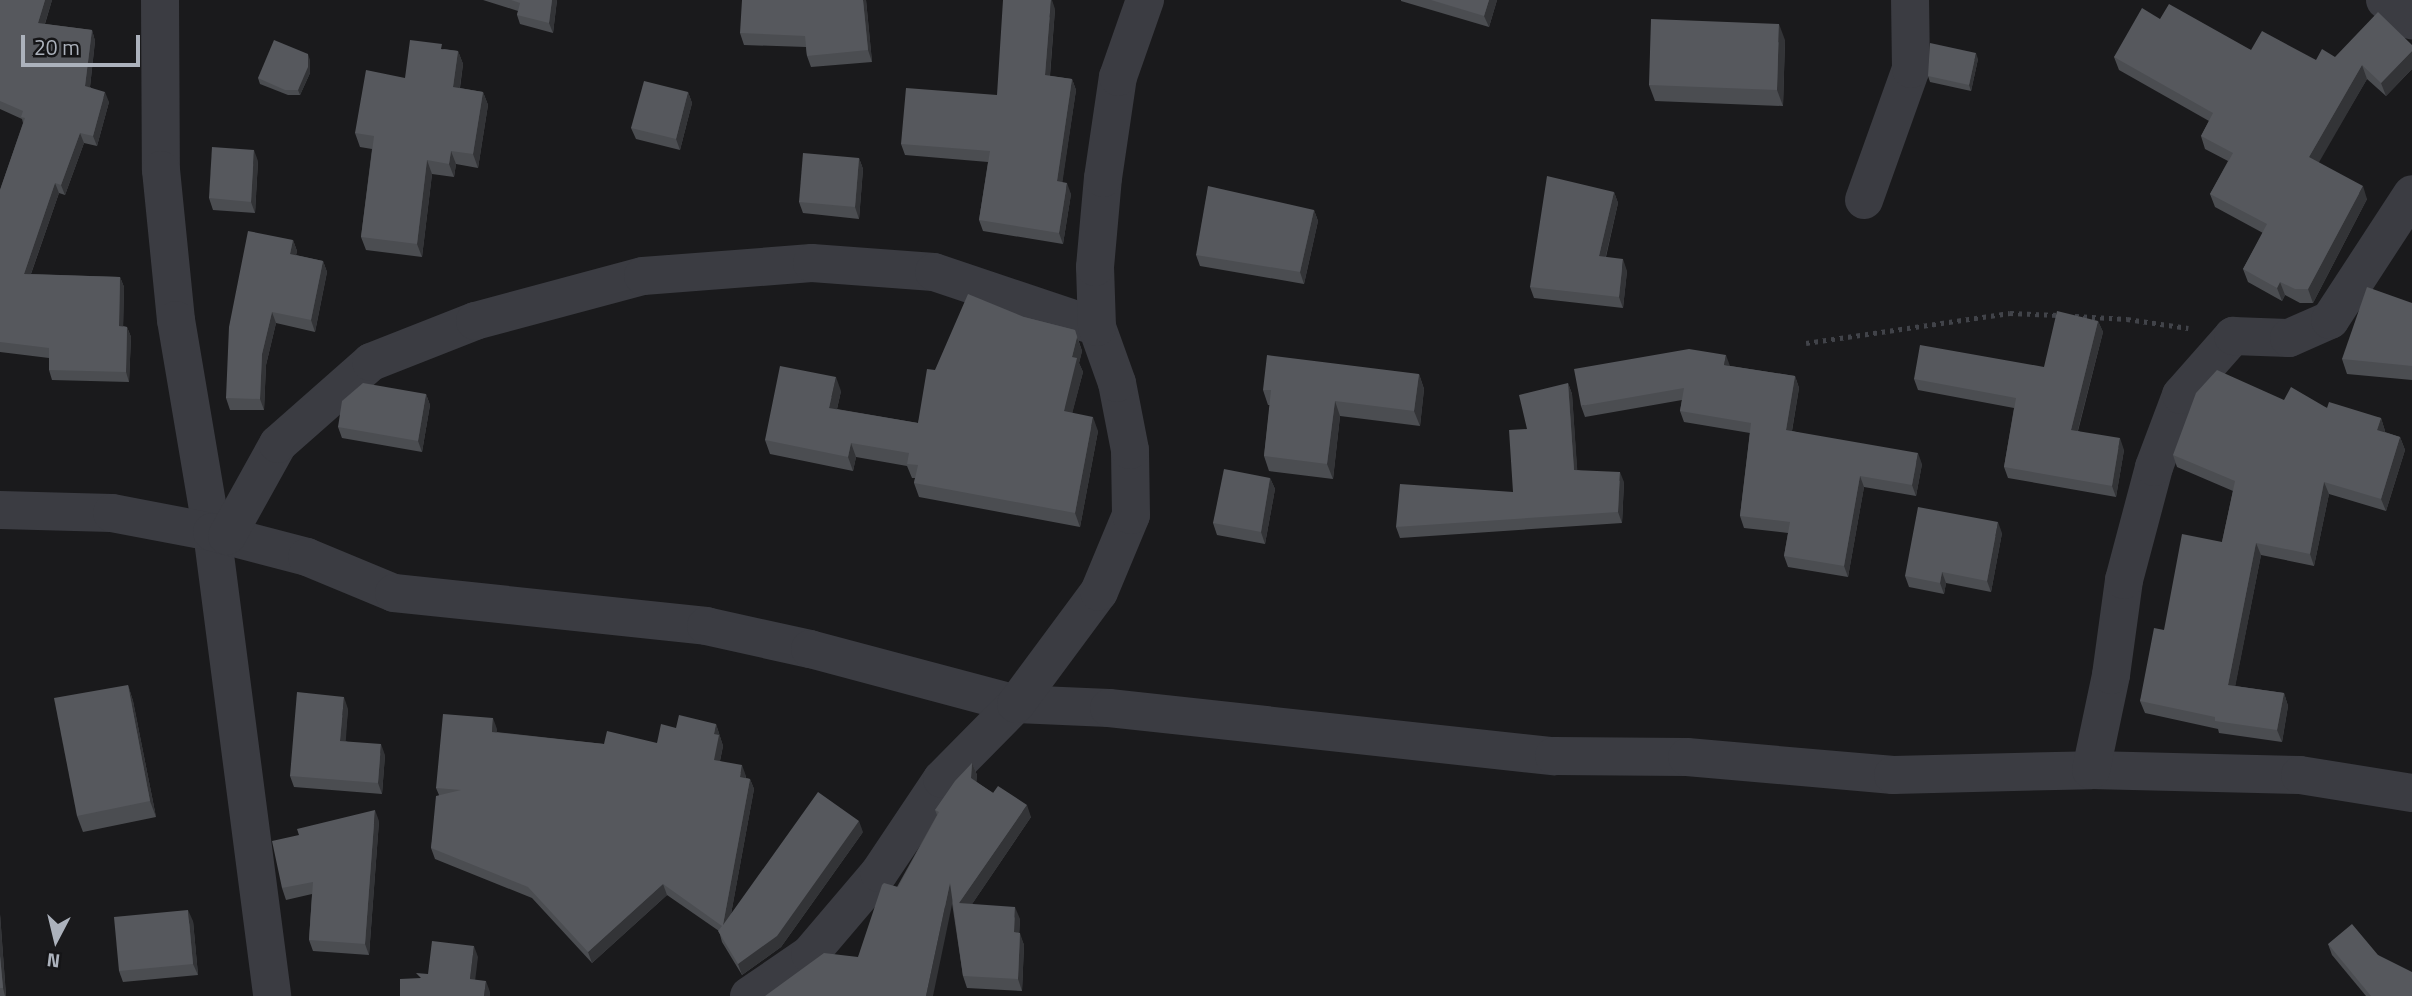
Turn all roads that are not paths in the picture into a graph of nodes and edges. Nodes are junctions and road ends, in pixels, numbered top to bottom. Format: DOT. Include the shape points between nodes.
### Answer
graph roads {
  1 [pos="160,0"];
  2 [pos="1145,0"];
  3 [pos="1910,0"];
  4 [pos="2385,0"];
  5 [pos="2412,20"];
  6 [pos="2412,194"];
  7 [pos="1864,200"];
  8 [pos="1097,327"];
  9 [pos="0,510"];
  10 [pos="219,534"];
  11 [pos="1016,704"];
  12 [pos="2091,771"];
  13 [pos="2412,793"];
  14 [pos="272,996"];
  15 [pos="749,996"];
  1 -- 10 [label="street" via="161,170 176,320"];
  2 -- 8 [label="street" via="1118,77 1103,178 1095,267"];
  3 -- 7 [label="street" via="1911,69"];
  4 -- 5 [label="street"];
  6 -- 12 [label="street" via="2330,320 2289,338 2233,336 2181,395 2154,467 2124,580"];
  8 -- 10 [label="street" via="934,272 812,263 642,276 475,321 371,362 278,444"];
  8 -- 11 [label="street" via="1117,383 1130,450 1131,515 1099,592"];
  9 -- 10 [label="street" via="112,513"];
  10 -- 11 [label="street" via="307,557 394,593 706,626"];
  10 -- 14 [label="street"];
  11 -- 12 [label="street" via="1109,708 1554,756 1687,757 1893,775"];
  11 -- 15 [label="street" via="942,779 879,873 810,954"];
  12 -- 13 [label="street" via="2300,775"];
}
